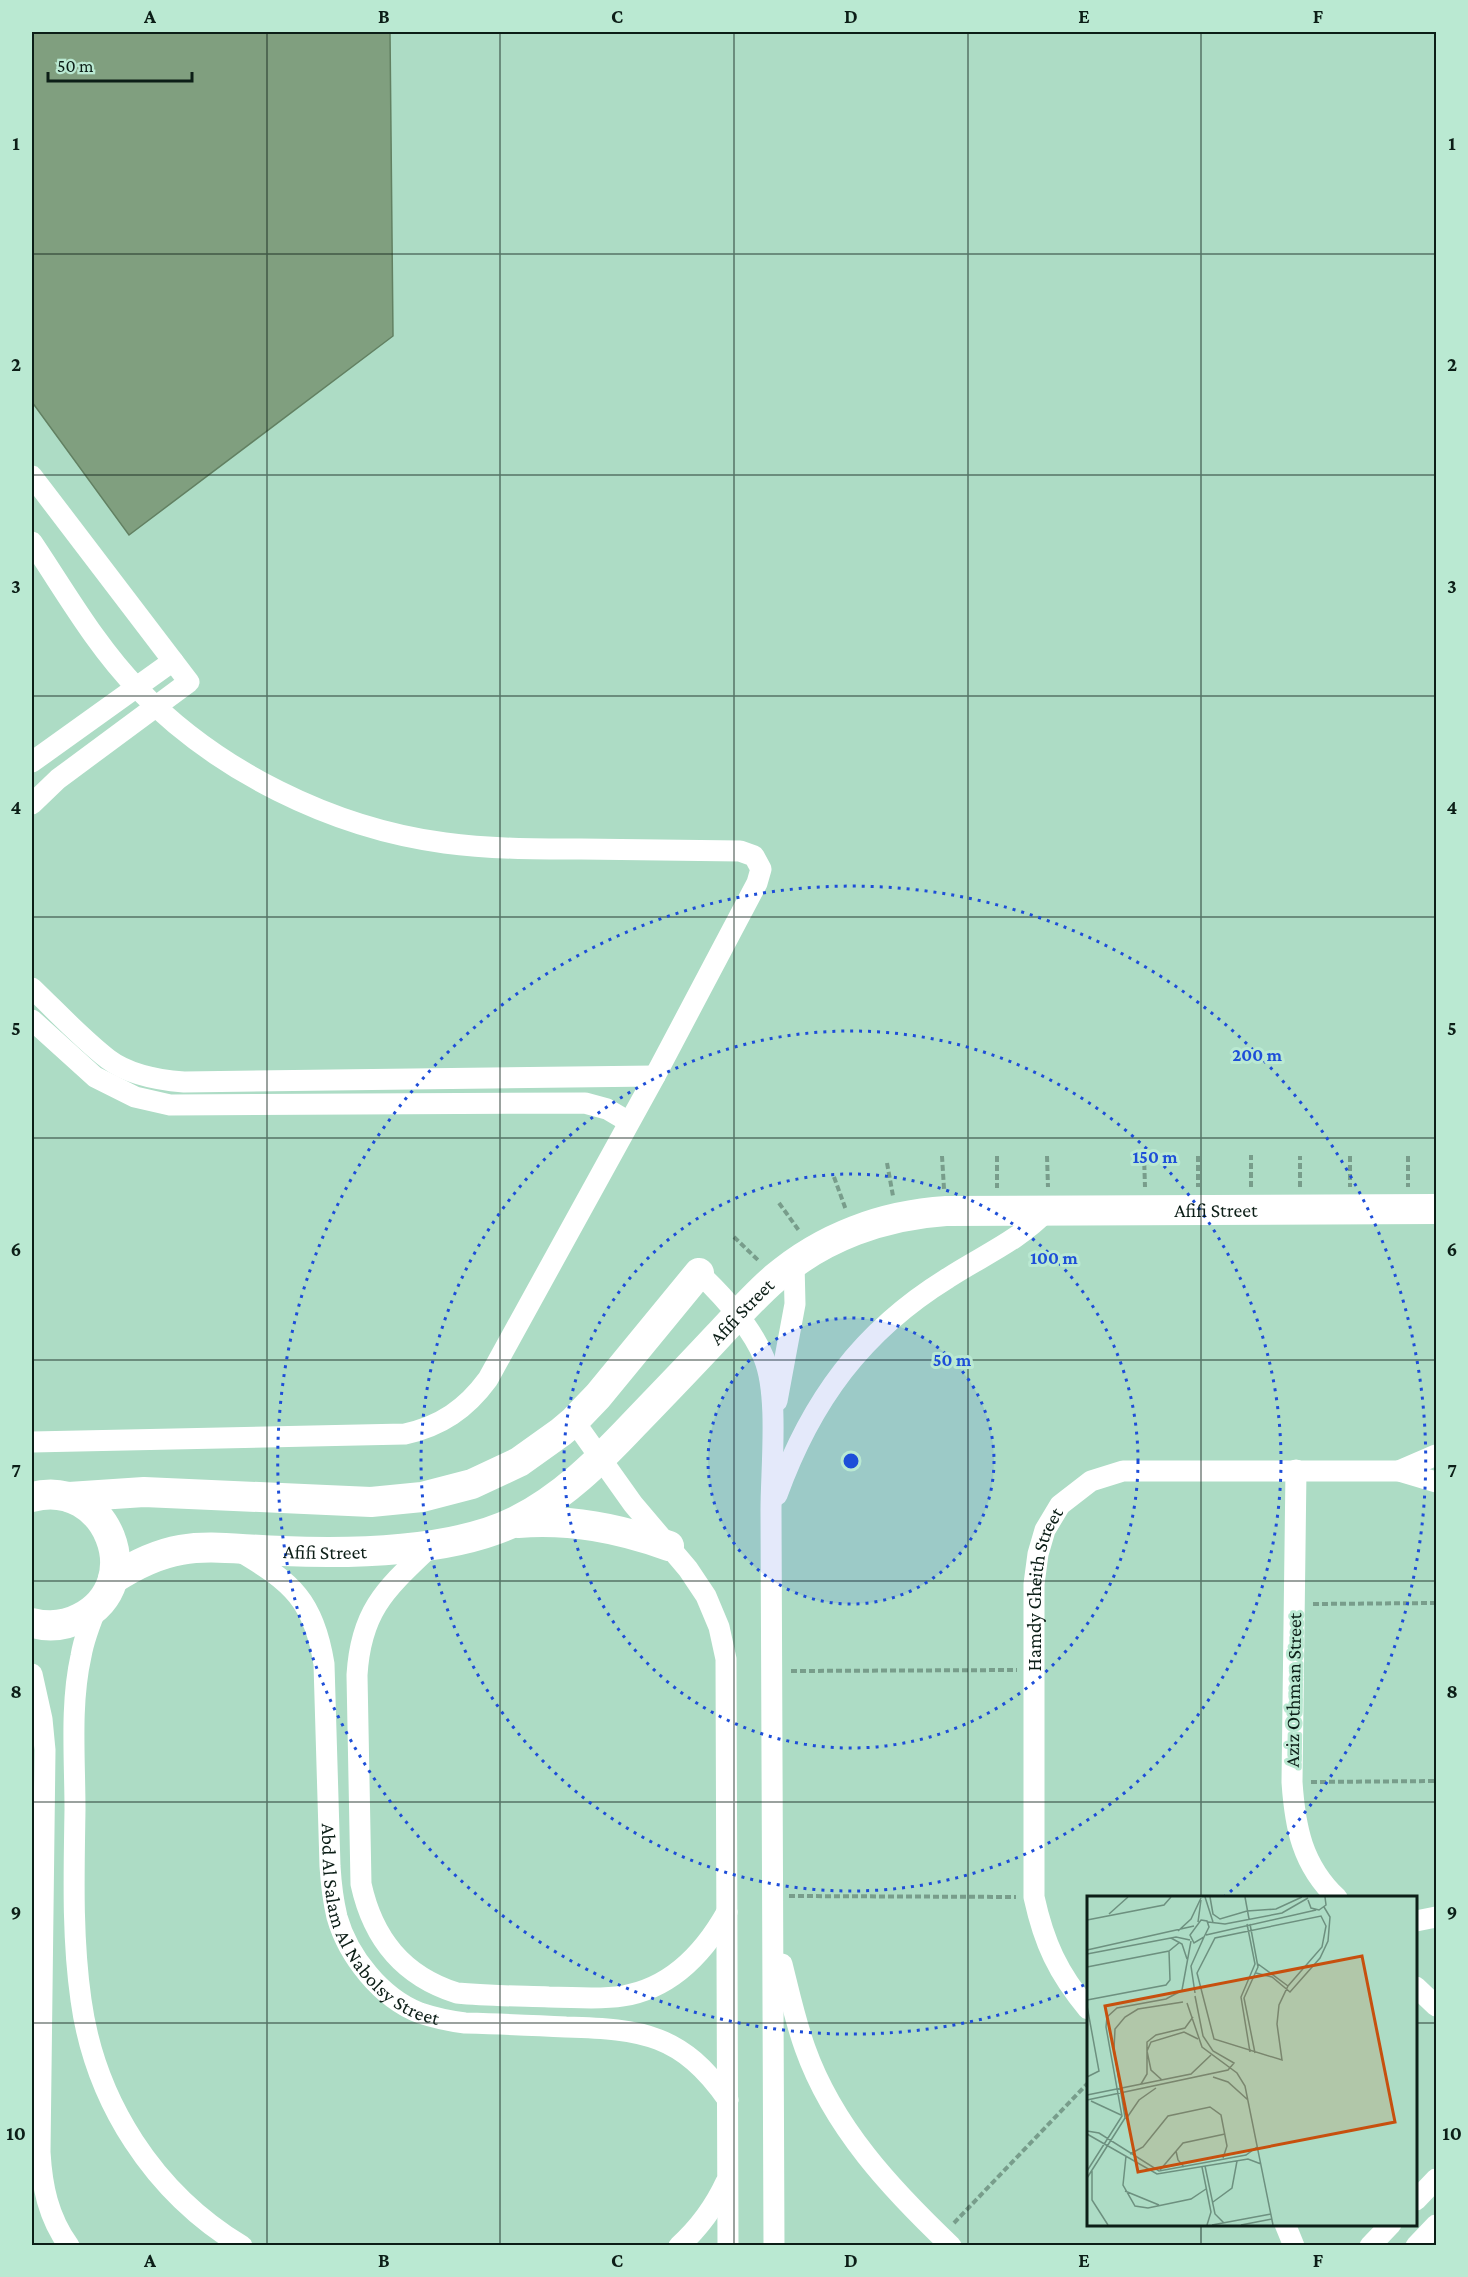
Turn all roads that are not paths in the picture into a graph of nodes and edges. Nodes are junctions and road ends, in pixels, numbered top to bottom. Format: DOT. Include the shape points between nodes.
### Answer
graph roads {
  1 [pos="32,476"];
  2 [pos="32,542"];
  3 [pos="173,660"];
  4 [pos="136,687"];
  5 [pos="156,707"];
  6 [pos="32,762"];
  7 [pos="32,804"];
  8 [pos="32,988"];
  9 [pos="32,1020"];
  10 [pos="655,1076"];
  11 [pos="612,1077"];
  12 [pos="184,1082"];
  13 [pos="183,1107"];
  14 [pos="608,1109"];
  15 [pos="629,1122"];
  16 [pos="1049,1209"];
  17 [pos="1423,1209"];
  18 [pos="795,1264"];
  19 [pos="699,1274"];
  20 [pos="737,1316"];
  21 [pos="574,1421"];
  22 [pos="773,1422"];
  23 [pos="32,1442"];
  24 [pos="1437,1455"];
  25 [pos="602,1458"];
  26 [pos="1296,1470"];
  27 [pos="1399,1471"];
  28 [pos="1437,1482"];
  29 [pos="43,1496"];
  30 [pos="771,1510"];
  31 [pos="512,1523"];
  32 [pos="432,1545"];
  33 [pos="669,1546"];
  34 [pos="233,1548"];
  35 [pos="105,1592"];
  36 [pos="32,1623"];
  37 [pos="32,1674"];
  38 [pos="1335,1896"];
  39 [pos="728,1909"];
  40 [pos="1437,1917"];
  41 [pos="1417,1921"];
  42 [pos="774,1927"];
  43 [pos="1417,1988"];
  44 [pos="1437,2006"];
  45 [pos="1087,2007"];
  46 [pos="728,2100"];
  47 [pos="729,2176"];
  48 [pos="1437,2179"];
  49 [pos="1417,2199"];
  50 [pos="1287,2226"];
  51 [pos="1389,2226"];
  52 [pos="946,2241"];
  53 [pos="69,2246"];
  54 [pos="242,2246"];
  55 [pos="679,2246"];
  56 [pos="729,2246"];
  57 [pos="774,2246"];
  58 [pos="1294,2246"];
  59 [pos="1371,2246"];
  1 -- 3 [label="street"];
  2 -- 4 [label="street"];
  3 -- 4 [label="street"];
  3 -- 5 [label="street" via="189,682"];
  4 -- 5 [label="street"];
  4 -- 6 [label="street"];
  5 -- 7 [label="street" via="58,779"];
  5 -- 10 [label="street" via="215,753 281,792 377,829 477,847 740,851 754,856 761,869 757,883"];
  8 -- 12 [label="street" via="108,1059 148,1077"];
  9 -- 13 [label="street" via="94,1077 152,1102"];
  10 -- 11 [label="street"];
  10 -- 15 [label="street"];
  11 -- 12 [label="street"];
  11 -- 14 [label="street"];
  12 -- 13 [label="street"];
  13 -- 14 [label="street" via="574,1103"];
  14 -- 15 [label="street"];
  15 -- 23 [label="street" via="488,1380 465,1406 437,1424 405,1434"];
  16 -- 17 [label="street, Afifi Street"];
  16 -- 18 [label="street, Afifi Street" via="946,1210 896,1217 853,1231"];
  16 -- 30 [label="street" via="1010,1242 899,1312 856,1354 820,1401 792,1454"];
  18 -- 20 [label="street, Afifi Street"];
  18 -- 22 [label="street" via="795,1304"];
  19 -- 20 [label="street"];
  19 -- 21 [label="street"];
  20 -- 22 [label="street" via="764,1358"];
  20 -- 25 [label="street, Afifi Street"];
  21 -- 25 [label="street"];
  21 -- 29 [label="street" via="519,1462 472,1484 422,1497 371,1502 144,1492"];
  22 -- 30 [label="street"];
  24 -- 27 [label="street, Hamdy Gheith Street"];
  25 -- 31 [label="street, Afifi Street" via="560,1495"];
  25 -- 33 [label="street" via="633,1504"];
  26 -- 27 [label="street, Hamdy Gheith Street"];
  26 -- 38 [label="street, Aziz Othman Street" via="1294,1818 1315,1871"];
  26 -- 45 [label="street, Hamdy Gheith Street" via="1124,1471 1091,1481 1060,1505 1045,1530 1034,1584 1034,1897 1053,1959 1069,1987"];
  27 -- 28 [label="street, Hamdy Gheith Street"];
  29 -- 35 [label="street" via="82,1503 94,1512 111,1536 115,1550"];
  30 -- 42 [label="street"];
  31 -- 32 [label="street, Afifi Street"];
  31 -- 33 [label="street" via="574,1522 636,1534"];
  32 -- 34 [label="street, Afifi Street" via="331,1552"];
  32 -- 39 [label="street, Abd Al Salam Al Nabolsy Street" via="379,1600 358,1648 361,1884 366,1907 388,1947 420,1977 457,1993 624,1996 651,1988 697,1956 715,1935"];
  33 -- 39 [label="street" via="706,1596 719,1626 726,1659"];
  34 -- 35 [label="street, Afifi Street" via="182,1548 158,1555 134,1565"];
  34 -- 46 [label="street, Abd Al Salam Al Nabolsy Street" via="291,1588 309,1610 320,1636 333,1894 347,1942 376,1983 410,2007 440,2020 623,2029 649,2036 694,2061"];
  35 -- 36 [label="street, Afifi Street" via="86,1615 72,1622"];
  35 -- 54 [label="street" via="81,1656 75,1709 76,1954 90,2046 125,2129 150,2166 180,2200"];
  37 -- 53 [label="street" via="45,1750 42,2181 49,2209"];
  39 -- 46 [label="street"];
  40 -- 41 [label="street"];
  42 -- 52 [label="street" via="805,2050 833,2106 881,2175"];
  42 -- 57 [label="street"];
  43 -- 44 [label="street"];
  46 -- 47 [label="street"];
  47 -- 55 [label="street" via="716,2204"];
  47 -- 56 [label="street"];
  48 -- 49 [label="street"];
  50 -- 58 [label="street"];
  51 -- 59 [label="street"];
}
